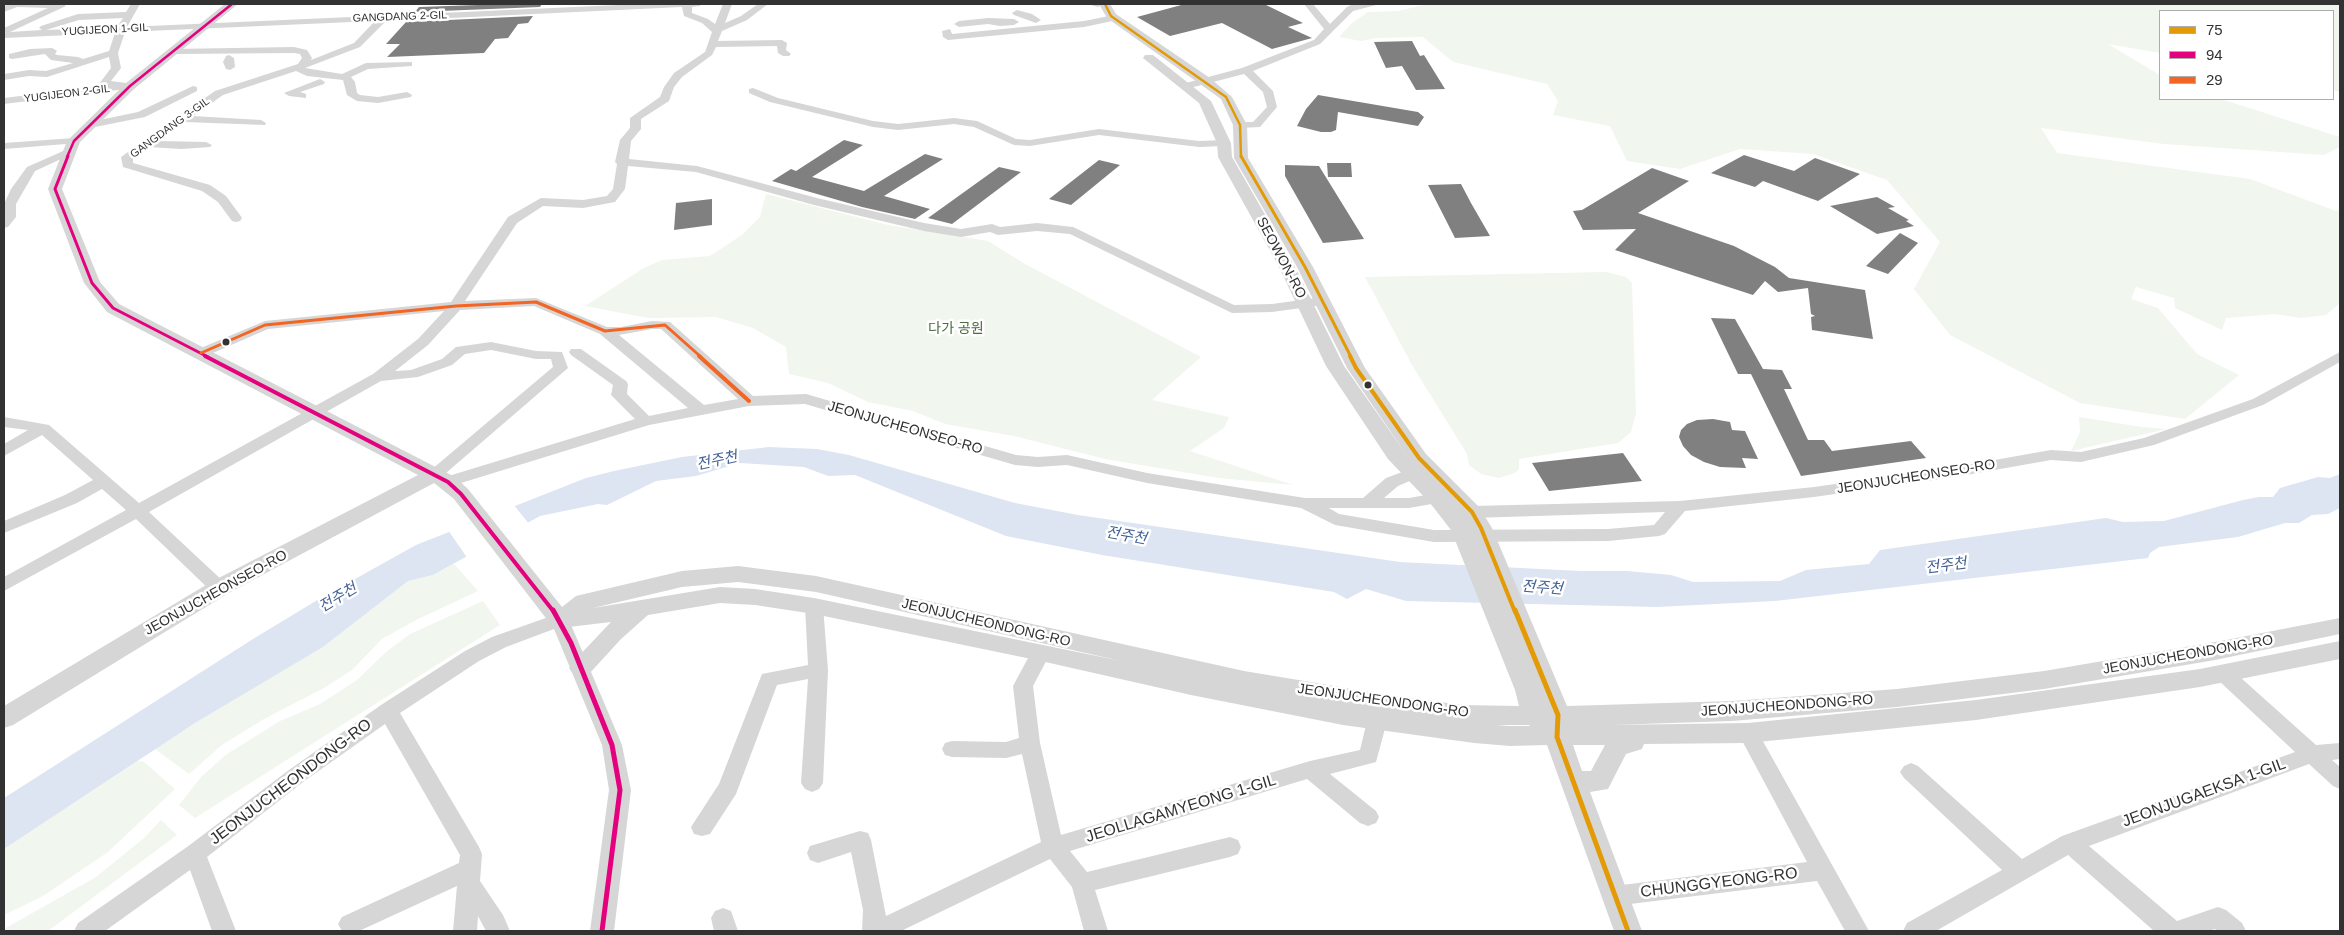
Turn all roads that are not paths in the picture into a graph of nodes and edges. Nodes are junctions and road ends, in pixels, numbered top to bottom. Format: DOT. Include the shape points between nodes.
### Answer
graph roads {
  1 [pos="16,4"];
  2 [pos="135,4"];
  3 [pos="232,4"];
  4 [pos="643,4"];
  5 [pos="687,4"];
  6 [pos="697,4"];
  7 [pos="727,4"];
  8 [pos="764,4"];
  9 [pos="1091,4"];
  10 [pos="1098,4"];
  11 [pos="1105,4"];
  12 [pos="1308,4"];
  13 [pos="1358,4"];
  14 [pos="1375,4"];
  15 [pos="660,5"];
  16 [pos="4,9"];
  17 [pos="596,10"];
  18 [pos="1018,13"];
  19 [pos="130,14"];
  20 [pos="4,16"];
  21 [pos="35,18"];
  22 [pos="383,18"];
  23 [pos="1036,20"];
  24 [pos="1101,20"];
  25 [pos="958,24"];
  26 [pos="206,26"];
  27 [pos="122,29"];
  28 [pos="6,30"];
  29 [pos="716,30"];
  30 [pos="1330,30"];
  31 [pos="947,31"];
  32 [pos="33,33"];
  33 [pos="712,44"];
  34 [pos="114,53"];
  35 [pos="171,54"];
  36 [pos="786,54"];
  37 [pos="12,56"];
  38 [pos="257,60"];
  39 [pos="85,61"];
  40 [pos="408,64"];
  41 [pos="299,69"];
  42 [pos="1246,70"];
  43 [pos="286,72"];
  44 [pos="4,77"];
  45 [pos="343,77"];
  46 [pos="1206,80"];
  47 [pos="130,86"];
  48 [pos="1186,86"];
  49 [pos="194,89"];
  50 [pos="752,91"];
  51 [pos="4,94"];
  52 [pos="407,95"];
  53 [pos="302,96"];
  54 [pos="9,100"];
  55 [pos="4,113"];
  56 [pos="183,119"];
  57 [pos="261,123"];
  58 [pos="90,125"];
  59 [pos="1240,126"];
  60 [pos="1224,143"];
  61 [pos="147,144"];
  62 [pos="206,145"];
  63 [pos="4,146"];
  64 [pos="72,146"];
  65 [pos="622,162"];
  66 [pos="236,218"];
  67 [pos="4,224"];
  68 [pos="1323,302"];
  69 [pos="1305,304"];
  70 [pos="456,306"];
  71 [pos="605,331"];
  72 [pos="576,352"];
  73 [pos="201,353"];
  74 [pos="2340,356"];
  75 [pos="378,377"];
  76 [pos="749,401"];
  77 [pos="700,410"];
  78 [pos="316,412"];
  79 [pos="646,421"];
  80 [pos="4,422"];
  81 [pos="43,428"];
  82 [pos="4,451"];
  83 [pos="1413,473"];
  84 [pos="104,481"];
  85 [pos="447,484"];
  86 [pos="1436,498"];
  87 [pos="1369,501"];
  88 [pos="1305,503"];
  89 [pos="1680,506"];
  90 [pos="138,511"];
  91 [pos="1472,523"];
  92 [pos="4,527"];
  93 [pos="4,585"];
  94 [pos="219,588"];
  95 [pos="814,606"];
  96 [pos="643,607"];
  97 [pos="560,620"];
  98 [pos="2340,626"];
  99 [pos="2340,650"];
  100 [pos="1041,652"];
  101 [pos="582,668"];
  102 [pos="818,670"];
  103 [pos="2224,674"];
  104 [pos="388,711"];
  105 [pos="4,718"];
  106 [pos="1377,720"];
  107 [pos="1550,723"];
  108 [pos="1748,733"];
  109 [pos="1630,734"];
  110 [pos="1030,743"];
  111 [pos="952,749"];
  112 [pos="2340,750"];
  113 [pos="2312,754"];
  114 [pos="1310,770"];
  115 [pos="1912,772"];
  116 [pos="2340,780"];
  117 [pos="1573,782"];
  118 [pos="812,783"];
  119 [pos="1368,817"];
  120 [pos="702,827"];
  121 [pos="2070,843"];
  122 [pos="1053,847"];
  123 [pos="1230,847"];
  124 [pos="818,852"];
  125 [pos="195,854"];
  126 [pos="1824,870"];
  127 [pos="2020,871"];
  128 [pos="469,877"];
  129 [pos="1082,883"];
  130 [pos="1614,896"];
  131 [pos="350,924"];
  132 [pos="86,931"];
  133 [pos="224,931"];
  134 [pos="465,931"];
  135 [pos="498,931"];
  136 [pos="602,931"];
  137 [pos="874,931"];
  138 [pos="878,931"];
  139 [pos="1096,931"];
  140 [pos="1628,931"];
  141 [pos="1857,931"];
  142 [pos="1915,931"];
  143 [pos="2170,931"];
  144 [pos="2180,931"];
  145 [pos="2234,931"];
  1 -- 16 [label="street"];
  1 -- 21 [label="street" via="61,6"];
  2 -- 19 [label="street"];
  3 -- 26 [label="street"];
  4 -- 15 [label="street"];
  5 -- 6 [label="street, GANGDANG 2-GIL"];
  5 -- 15 [label="street, GANGDANG 2-GIL"];
  5 -- 29 [label="street" via="687,14 705,21"];
  7 -- 29 [label="street"];
  8 -- 29 [label="street" via="744,18"];
  9 -- 10 [label="street"];
  9 -- 24 [label="street, SEOWON-RO"];
  11 -- 24 [label="street, SEOWON-RO"];
  12 -- 30 [label="street"];
  13 -- 14 [label="street"];
  13 -- 30 [label="street"];
  15 -- 17 [label="street, GANGDANG 2-GIL"];
  17 -- 22 [label="street, GANGDANG 2-GIL"];
  18 -- 23 [label="street"];
  19 -- 27 [label="street"];
  19 -- 32 [label="street" via="78,17"];
  20 -- 21 [label="street"];
  21 -- 28 [label="street"];
  22 -- 26 [label="street, GANGDANG 2-GIL"];
  22 -- 41 [label="street, GANGDANG 3-GIL" via="357,44"];
  23 -- 24 [label="street"];
  23 -- 25 [label="street"];
  24 -- 31 [label="street" via="948,37"];
  24 -- 46 [label="street, SEOWON-RO"];
  24 -- 48 [label="street, SEOWON-RO" via="1110,31"];
  26 -- 27 [label="street, YUGIJEON 1-GIL"];
  26 -- 35 [label="street"];
  27 -- 32 [label="street, YUGIJEON 1-GIL"];
  27 -- 34 [label="street"];
  28 -- 32 [label="street, YUGIJEON 1-GIL"];
  29 -- 33 [label="street"];
  30 -- 42 [label="street" via="1317,42"];
  33 -- 36 [label="street" via="782,43 781,50"];
  33 -- 65 [label="street" via="709,53 678,75 665,99 634,118 636,129 626,140"];
  34 -- 39 [label="street"];
  34 -- 47 [label="street" via="116,68 104,84"];
  35 -- 38 [label="street" via="230,63 248,58"];
  35 -- 41 [label="street" via="294,50 304,52 307,58"];
  35 -- 47 [label="street"];
  37 -- 39 [label="street" via="52,51 50,54 54,58"];
  39 -- 44 [label="street" via="47,74"];
  40 -- 45 [label="street" via="366,66"];
  41 -- 43 [label="street, GANGDANG 3-GIL"];
  41 -- 45 [label="street" via="307,73"];
  42 -- 46 [label="street"];
  42 -- 59 [label="street" via="1268,91 1272,107 1256,125"];
  43 -- 53 [label="street" via="323,84 289,93"];
  43 -- 56 [label="street, GANGDANG 3-GIL" via="219,93"];
  45 -- 52 [label="street" via="350,82 352,95 357,98 378,100"];
  46 -- 48 [label="street"];
  46 -- 59 [label="street, SEOWON-RO" via="1226,97"];
  47 -- 54 [label="street, YUGIJEON 2-GIL"];
  47 -- 58 [label="street"];
  48 -- 60 [label="street, SEOWON-RO" via="1205,101"];
  49 -- 58 [label="street" via="141,115"];
  50 -- 60 [label="street" via="774,100 873,124 898,127 954,120 977,124 1014,142 1030,143 1099,132 1199,144"];
  51 -- 54 [label="street"];
  54 -- 55 [label="street"];
  56 -- 57 [label="street"];
  56 -- 61 [label="street, GANGDANG 3-GIL"];
  58 -- 64 [label="street"];
  59 -- 68 [label="street, SEOWON-RO" via="1242,158"];
  60 -- 69 [label="street, SEOWON-RO" via="1225,157"];
  61 -- 62 [label="street"];
  61 -- 66 [label="street, GANGDANG 3-GIL" via="127,157 127,165 206,188 222,199"];
  63 -- 64 [label="street"];
  64 -- 67 [label="street" via="31,170 17,189 10,204 10,217"];
  64 -- 73 [label="street" via="55,189 92,282 113,308"];
  65 -- 69 [label="street" via="697,169 814,201 952,232 1037,227 1073,231 1232,309"];
  65 -- 70 [label="street" via="619,189 610,199 582,204 541,202 512,220"];
  68 -- 69 [label="street"];
  68 -- 91 [label="street, SEOWON-RO" via="1356,368 1419,458"];
  69 -- 83 [label="street, SEOWON-RO" via="1335,366 1395,455"];
  70 -- 71 [label="street" via="536,302"];
  70 -- 73 [label="street" via="265,325"];
  70 -- 75 [label="street" via="422,342"];
  71 -- 76 [label="street" via="621,332 665,325"];
  71 -- 77 [label="street"];
  72 -- 79 [label="street" via="621,384 619,395"];
  73 -- 78 [label="street"];
  74 -- 89 [label="street, JEONJUCHEONSEO-RO" via="2258,402 2148,442 2081,457 2051,455 1814,492"];
  75 -- 78 [label="street"];
  75 -- 85 [label="street" via="413,374 447,362 461,350 491,346 536,355 557,355 561,368"];
  76 -- 77 [label="street, JEONJUCHEONSEO-RO"];
  76 -- 88 [label="street, JEONJUCHEONSEO-RO" via="806,399 1014,460 1067,460 1147,478"];
  77 -- 79 [label="street, JEONJUCHEONSEO-RO"];
  78 -- 85 [label="street"];
  78 -- 90 [label="street"];
  79 -- 85 [label="street, JEONJUCHEONSEO-RO"];
  80 -- 81 [label="street"];
  81 -- 82 [label="street"];
  81 -- 84 [label="street"];
  83 -- 86 [label="street, SEOWON-RO"];
  83 -- 87 [label="street" via="1392,482"];
  84 -- 90 [label="street"];
  84 -- 92 [label="street" via="71,499"];
  85 -- 94 [label="street, JEONJUCHEONSEO-RO"];
  85 -- 97 [label="street"];
  86 -- 87 [label="street, JEONJUCHEONSEO-RO" via="1409,503"];
  86 -- 91 [label="street, SEOWON-RO"];
  87 -- 88 [label="street, JEONJUCHEONSEO-RO"];
  88 -- 89 [label="street" via="1335,519 1434,536 1521,537 1659,530"];
  89 -- 91 [label="street, JEONJUCHEONSEO-RO"];
  90 -- 93 [label="street"];
  90 -- 94 [label="street"];
  91 -- 107 [label="street"];
  94 -- 105 [label="street, JEONJUCHEONSEO-RO"];
  95 -- 96 [label="street, JEONJUCHEONDONG-RO" via="720,595"];
  95 -- 100 [label="street, JEONJUCHEONDONG-RO"];
  95 -- 102 [label="street"];
  96 -- 97 [label="street, JEONJUCHEONDONG-RO"];
  96 -- 101 [label="street" via="613,633"];
  97 -- 101 [label="street"];
  97 -- 104 [label="street, JEONJUCHEONDONG-RO" via="472,656"];
  97 -- 107 [label="street, JEONJUCHEONDONG-RO" via="584,602 682,579 738,574 816,584 1244,680 1395,706"];
  98 -- 107 [label="street, JEONJUCHEONDONG-RO" via="2044,680 1897,698"];
  99 -- 103 [label="street, JEONJUCHEONDONG-RO"];
  100 -- 106 [label="street, JEONJUCHEONDONG-RO" via="1191,686"];
  100 -- 110 [label="street, JEONJUCHEONDONG-RO" via="1023,686"];
  101 -- 136 [label="street" via="612,745 620,790"];
  102 -- 118 [label="street"];
  102 -- 120 [label="street" via="770,679 728,788"];
  103 -- 108 [label="street, JEONJUCHEONDONG-RO" via="1976,710"];
  103 -- 113 [label="street"];
  104 -- 125 [label="street, JEONJUCHEONDONG-RO" via="296,776"];
  104 -- 128 [label="street, JEONJUCHEONDONG-RO" via="471,854"];
  106 -- 107 [label="street, JEONJUCHEONDONG-RO" via="1474,734"];
  106 -- 114 [label="street, JEOLLAGAMYEONG 1-GIL" via="1370,756"];
  107 -- 109 [label="street, JEONJUCHEONDONG-RO"];
  107 -- 117 [label="street"];
  108 -- 109 [label="street, JEONJUCHEONDONG-RO"];
  108 -- 126 [label="street"];
  109 -- 117 [label="street" via="1632,742 1617,746 1599,780"];
  110 -- 111 [label="street" via="1006,750"];
  110 -- 122 [label="street, JEONJUCHEONDONG-RO"];
  112 -- 113 [label="street, JEONJUGAEKSA 1-GIL"];
  113 -- 116 [label="street"];
  113 -- 121 [label="street, JEONJUGAEKSA 1-GIL"];
  114 -- 119 [label="street"];
  114 -- 122 [label="street, JEOLLAGAMYEONG 1-GIL"];
  115 -- 127 [label="street"];
  117 -- 130 [label="street"];
  121 -- 127 [label="street, JEONJUGAEKSA 1-GIL"];
  121 -- 143 [label="street"];
  122 -- 129 [label="street"];
  122 -- 138 [label="street, JEOLLAGAMYEONG 1-GIL"];
  123 -- 129 [label="street"];
  124 -- 137 [label="street" via="860,840 875,910"];
  125 -- 132 [label="street, JEONJUCHEONDONG-RO"];
  125 -- 133 [label="street"];
  126 -- 130 [label="street, CHUNGGYEONG-RO"];
  126 -- 141 [label="street"];
  127 -- 142 [label="street, JEONJUGAEKSA 1-GIL"];
  128 -- 131 [label="street"];
  128 -- 134 [label="street"];
  128 -- 135 [label="street"];
  129 -- 139 [label="street"];
  130 -- 140 [label="street"];
  144 -- 145 [label="street" via="2218,917"];
}
